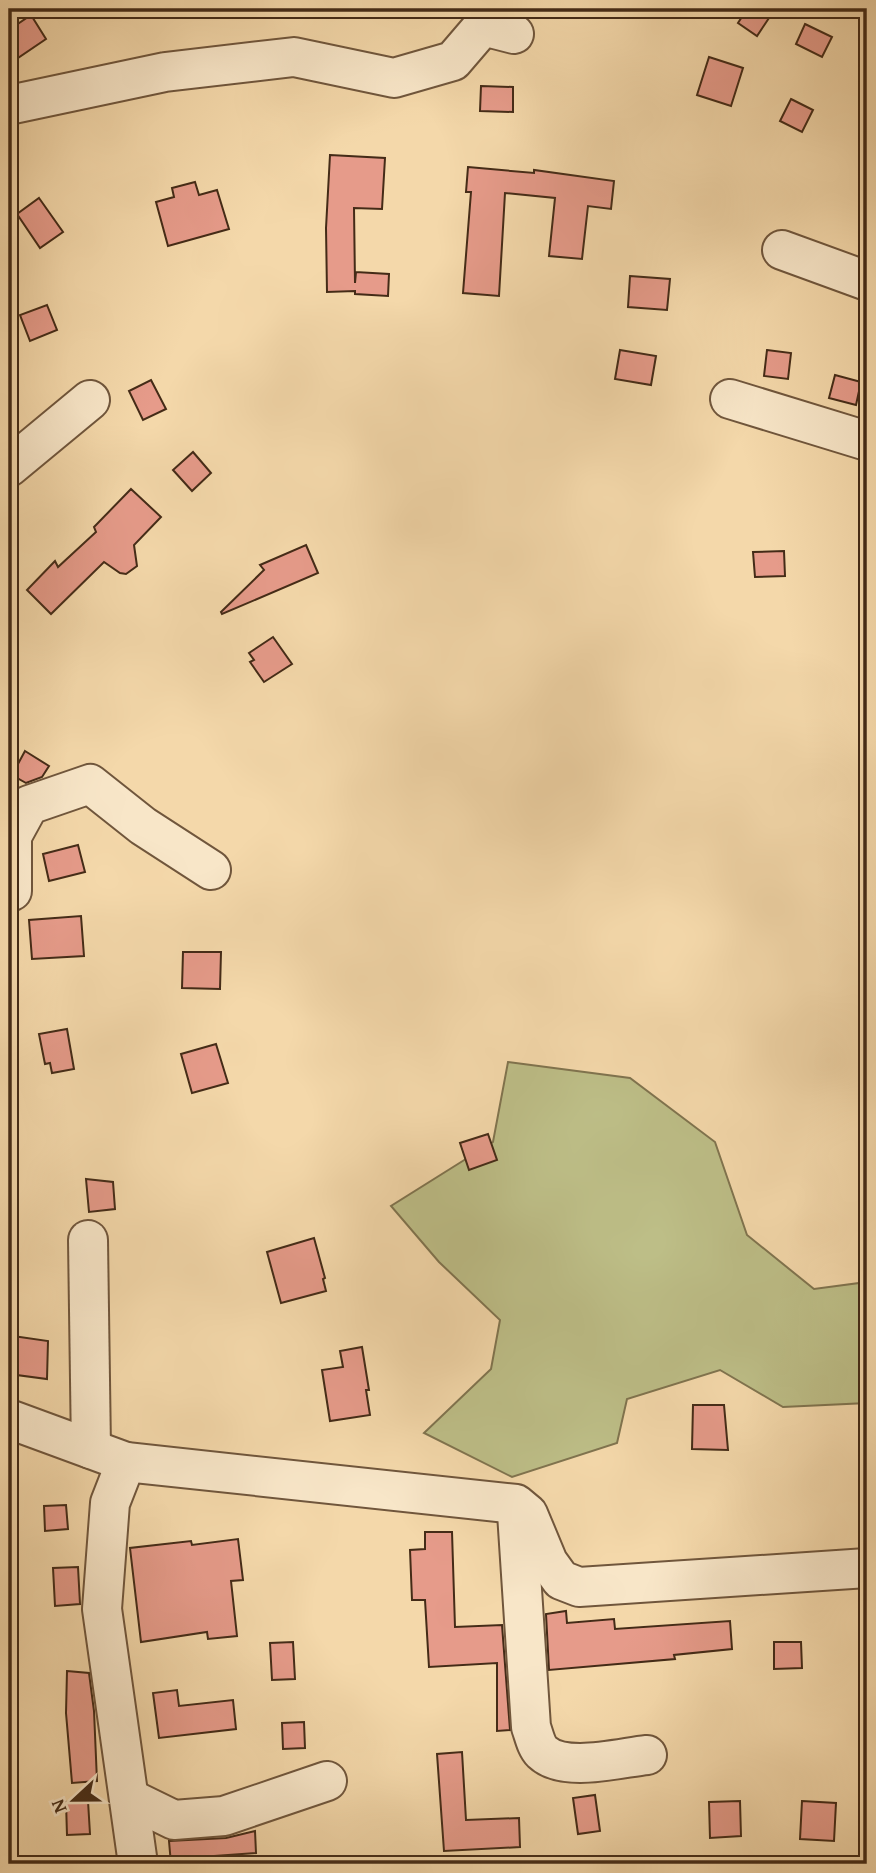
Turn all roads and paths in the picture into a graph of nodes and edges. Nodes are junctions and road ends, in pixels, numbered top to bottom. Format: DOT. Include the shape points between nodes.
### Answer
graph roads {
  1 [pos="514,34"];
  2 [pos="9,105"];
  3 [pos="782,250"];
  4 [pos="867,281"];
  5 [pos="730,399"];
  6 [pos="90,400"];
  7 [pos="867,441"];
  8 [pos="9,467"];
  9 [pos="211,870"];
  10 [pos="9,891"];
  11 [pos="88,1240"];
  12 [pos="9,1419"];
  13 [pos="108,1455"];
  14 [pos="516,1504"];
  15 [pos="867,1568"];
  16 [pos="647,1755"];
  17 [pos="327,1781"];
  18 [pos="128,1798"];
  19 [pos="138,1864"];
  1 -- 2 [label="street" via="483,26 453,61 394,78 293,57 165,72"];
  3 -- 4 [label="street"];
  5 -- 7 [label="street"];
  6 -- 8 [label="street"];
  9 -- 10 [label="street" via="143,826 90,784 29,806 12,836"];
  11 -- 13 [label="street"];
  12 -- 13 [label="street"];
  13 -- 14 [label="street"];
  13 -- 18 [label="street" via="110,1503 102,1609"];
  14 -- 15 [label="street" via="528,1514 548,1562 561,1580 579,1587"];
  14 -- 16 [label="street" via="531,1727 540,1751 557,1762"];
  17 -- 18 [label="street" via="224,1816 174,1820"];
  18 -- 19 [label="street"];
}
